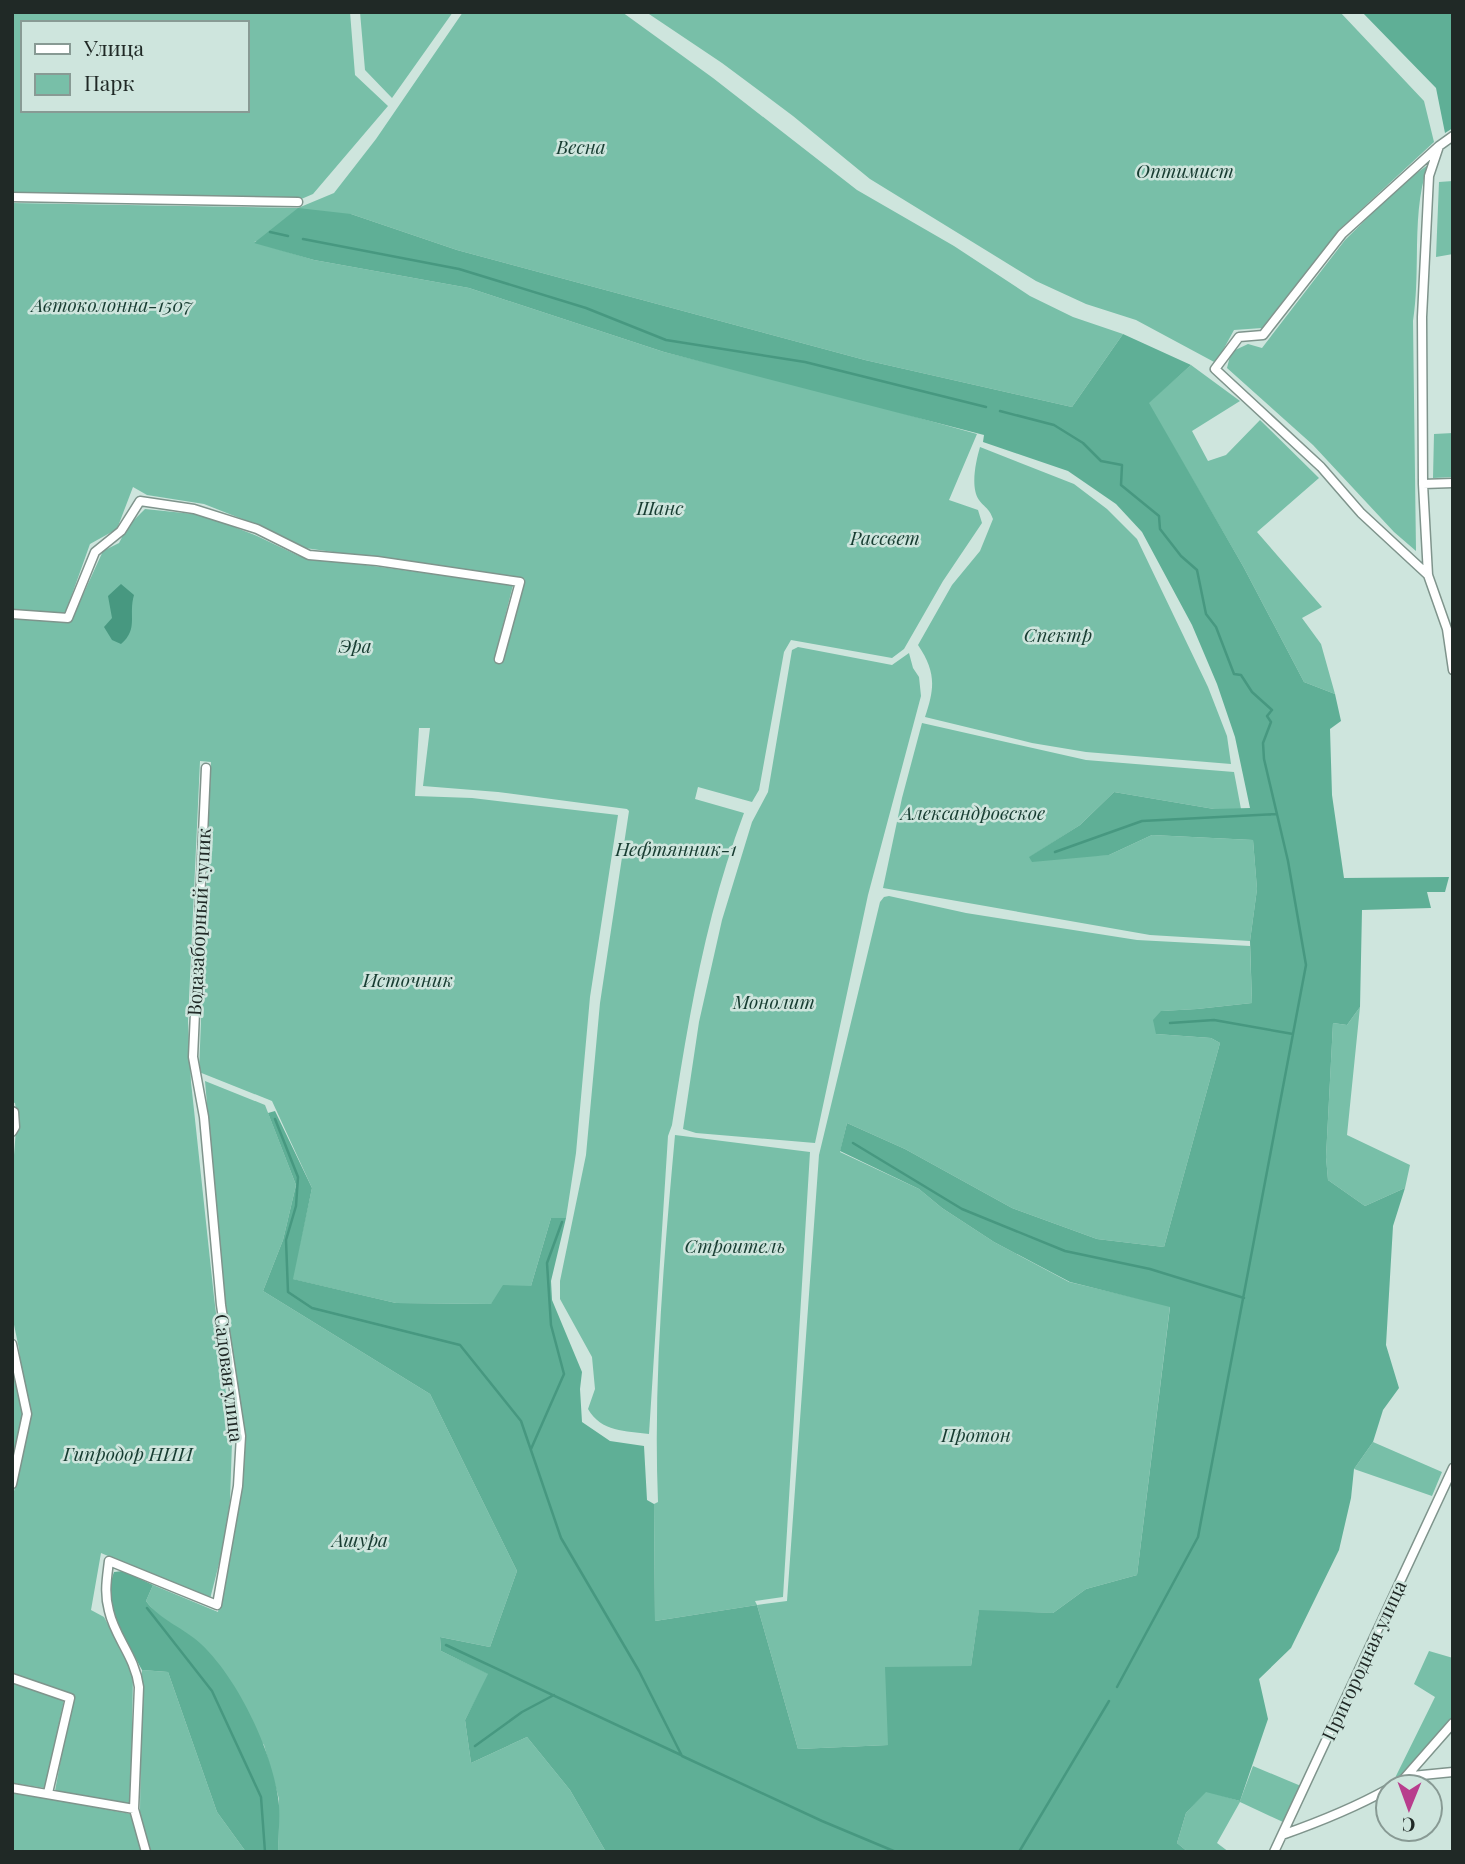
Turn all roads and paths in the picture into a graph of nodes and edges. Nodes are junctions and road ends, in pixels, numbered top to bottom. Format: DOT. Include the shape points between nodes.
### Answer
graph roads {
  1 [pos="1453,136"];
  2 [pos="1439,146"];
  3 [pos="12,197"];
  4 [pos="298,202"];
  5 [pos="1453,483"];
  6 [pos="1423,484"];
  7 [pos="1428,575"];
  8 [pos="12,614"];
  9 [pos="499,659"];
  10 [pos="1453,670"];
  11 [pos="206,768"];
  12 [pos="196,1075"];
  13 [pos="12,1111"];
  14 [pos="12,1132"];
  15 [pos="12,1344"];
  16 [pos="1453,1468"];
  17 [pos="12,1484"];
  18 [pos="12,1678"];
  19 [pos="1453,1723"];
  20 [pos="1409,1773"];
  21 [pos="12,1788"];
  22 [pos="48,1793"];
  23 [pos="1374,1796"];
  24 [pos="134,1809"];
  25 [pos="1282,1835"];
  26 [pos="145,1852"];
  27 [pos="1274,1852"];
  1 -- 2 [label="street"];
  2 -- 6 [label="street" via="1429,176 1422,317"];
  2 -- 7 [label="street" via="1342,234 1263,335 1239,337 1215,369"];
  3 -- 4 [label="street"];
  5 -- 6 [label="street"];
  6 -- 7 [label="street"];
  7 -- 10 [label="street" via="1447,629"];
  8 -- 9 [label="street" via="68,618 95,552 121,531 139,501 194,509 257,529 309,555 520,582"];
  11 -- 12 [label="street, Водазаборный тупик" via="194,1018"];
  12 -- 24 [label="street, Садовая улица" via="240,1436 238,1486 217,1605 109,1561 105,1590 109,1613 136,1668 139,1688"];
  13 -- 14 [label="street"];
  15 -- 17 [label="street" via="27,1415"];
  16 -- 25 [label="street, Пригородная улица"];
  18 -- 22 [label="street" via="70,1698"];
  19 -- 20 [label="street"];
  21 -- 22 [label="street"];
  22 -- 24 [label="street"];
  23 -- 25 [label="street"];
  24 -- 26 [label="street"];
  25 -- 27 [label="street, Пригородная улица"];
}
